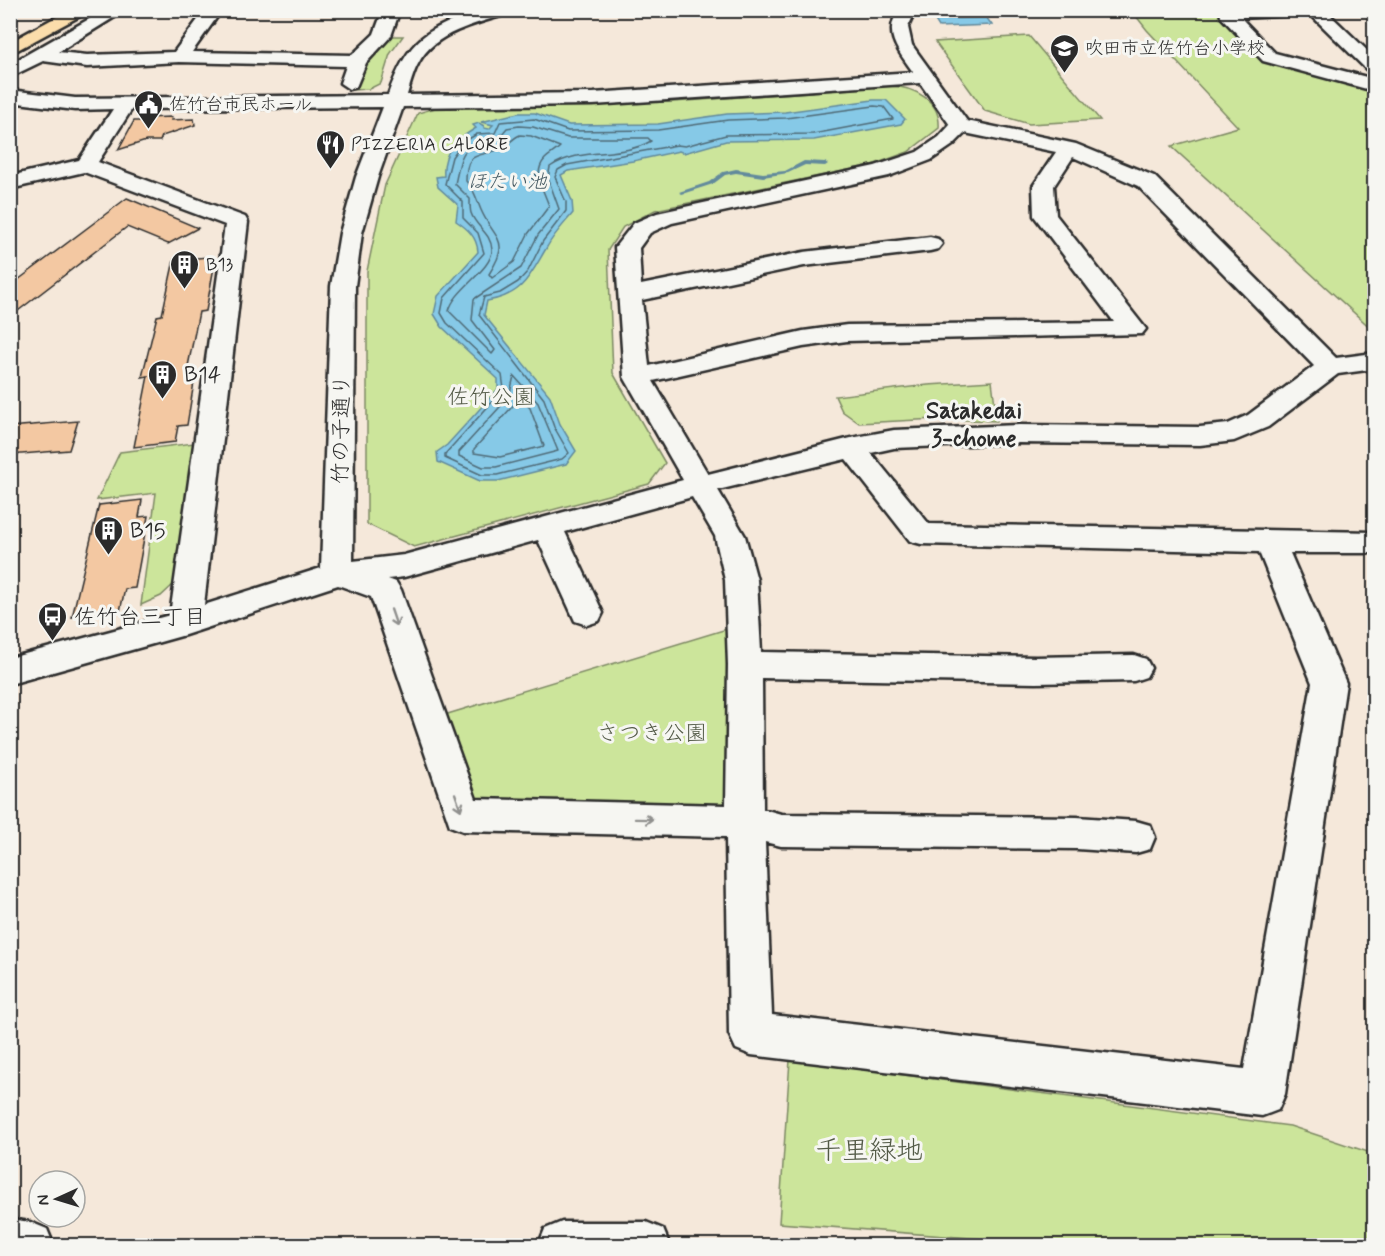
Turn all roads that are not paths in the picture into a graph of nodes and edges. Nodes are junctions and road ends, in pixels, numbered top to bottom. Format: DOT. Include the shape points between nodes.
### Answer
graph roads {
  1 [pos="83,10"];
  2 [pos="118,10"];
  3 [pos="214,10"];
  4 [pos="392,10"];
  5 [pos="501,10"];
  6 [pos="908,10"];
  7 [pos="1297,10"];
  8 [pos="1314,10"];
  9 [pos="10,50"];
  10 [pos="39,56"];
  11 [pos="179,57"];
  12 [pos="357,61"];
  13 [pos="1374,66"];
  14 [pos="10,72"];
  15 [pos="926,77"];
  16 [pos="1374,85"];
  17 [pos="10,96"];
  18 [pos="394,100"];
  19 [pos="342,101"];
  20 [pos="126,104"];
  21 [pos="960,126"];
  22 [pos="1069,148"];
  23 [pos="86,165"];
  24 [pos="10,183"];
  25 [pos="930,244"];
  26 [pos="629,295"];
  27 [pos="1374,361"];
  28 [pos="1330,367"];
  29 [pos="637,377"];
  30 [pos="851,447"];
  31 [pos="700,485"];
  32 [pos="547,527"];
  33 [pos="1270,542"];
  34 [pos="1374,542"];
  35 [pos="337,574"];
  36 [pos="587,613"];
  37 [pos="185,623"];
  38 [pos="745,665"];
  39 [pos="1134,668"];
  40 [pos="10,671"];
  41 [pos="746,821"];
  42 [pos="1136,837"];
  43 [pos="10,1243"];
  44 [pos="30,1245"];
  45 [pos="562,1245"];
  46 [pos="645,1245"];
  1 -- 9 [label="main road"];
  2 -- 10 [label="street"];
  3 -- 11 [label="street"];
  4 -- 12 [label="street" via="382,36"];
  5 -- 18 [label="street, 竹の子通り" via="451,27 422,45 409,63"];
  6 -- 15 [label="street" via="897,30"];
  7 -- 16 [label="street" via="1227,13 1269,57"];
  8 -- 13 [label="street"];
  10 -- 11 [label="street" via="87,61"];
  10 -- 14 [label="street"];
  11 -- 12 [label="street"];
  12 -- 19 [label="street"];
  15 -- 18 [label="street" via="672,96"];
  15 -- 21 [label="street"];
  17 -- 20 [label="street" via="75,104"];
  18 -- 19 [label="street"];
  18 -- 35 [label="street, 竹の子通り" via="351,233 343,286"];
  19 -- 20 [label="street"];
  20 -- 23 [label="street"];
  21 -- 22 [label="street"];
  21 -- 26 [label="street" via="924,156 881,171 665,218 642,228 627,247"];
  22 -- 28 [label="street" via="1121,166 1146,181"];
  22 -- 29 [label="street" via="1045,180 1040,198 1045,216 1133,329 847,333 803,339"];
  23 -- 24 [label="street"];
  23 -- 37 [label="street" via="237,222"];
  25 -- 26 [label="street" via="804,259"];
  26 -- 29 [label="street"];
  27 -- 28 [label="street"];
  28 -- 30 [label="street" via="1258,421 1234,432 1200,436 931,436"];
  29 -- 31 [label="street"];
  30 -- 31 [label="street"];
  30 -- 33 [label="street" via="921,534"];
  31 -- 32 [label="street"];
  31 -- 38 [label="street" via="730,536 741,580"];
  32 -- 35 [label="street" via="404,566"];
  32 -- 36 [label="street"];
  33 -- 34 [label="street"];
  33 -- 41 [label="street" via="1329,683 1262,1094 751,1034"];
  35 -- 37 [label="street"];
  35 -- 41 [label="street, one-way" via="385,590 463,815"];
  37 -- 40 [label="street"];
  38 -- 39 [label="street"];
  38 -- 41 [label="street"];
  41 -- 42 [label="street" via="781,830"];
  43 -- 44 [label="street"];
  45 -- 46 [label="street"];
}
